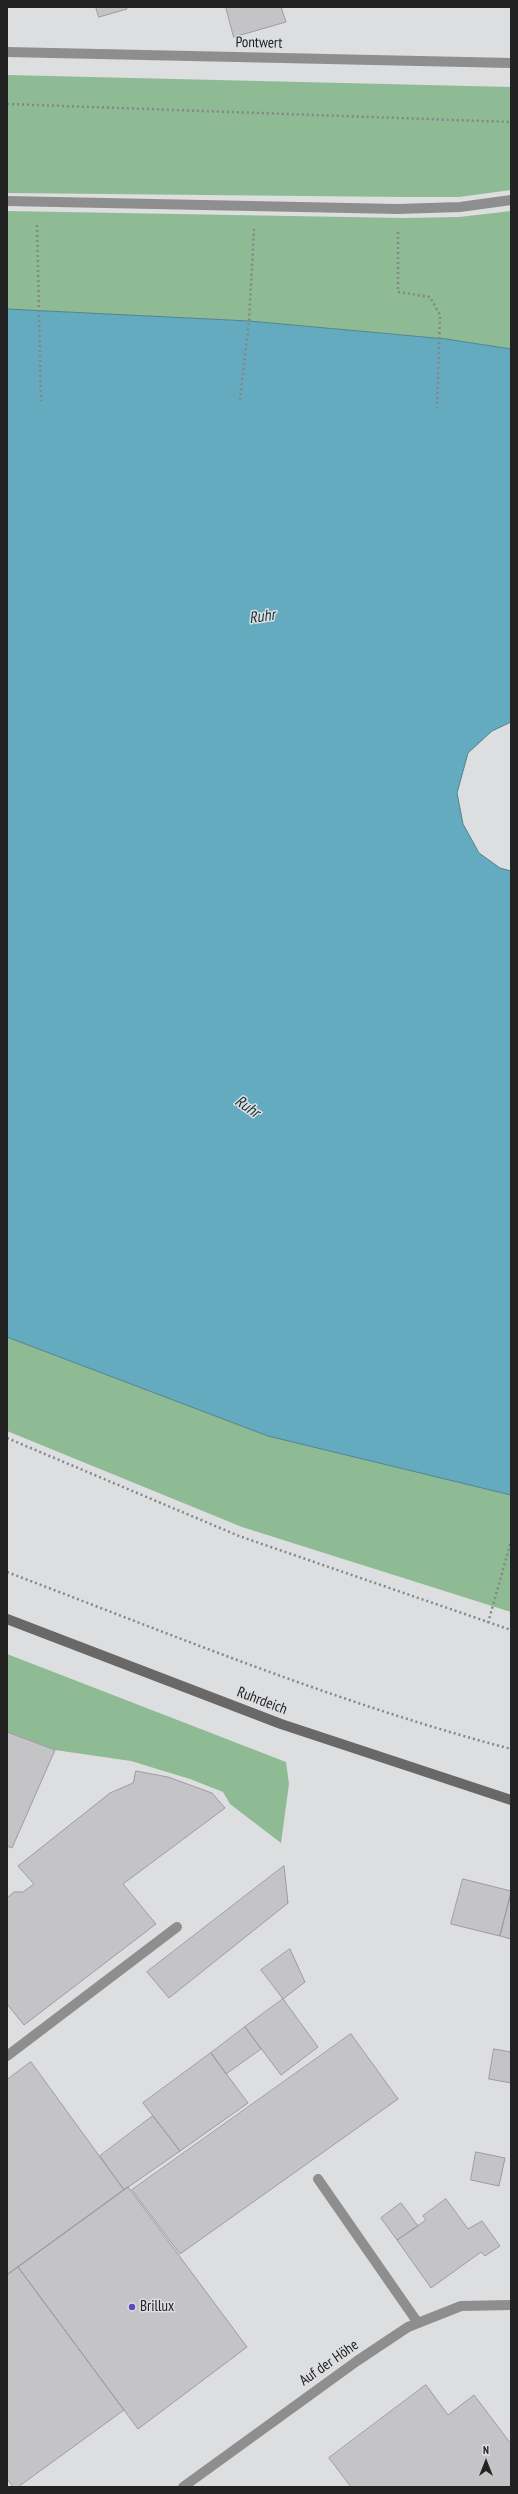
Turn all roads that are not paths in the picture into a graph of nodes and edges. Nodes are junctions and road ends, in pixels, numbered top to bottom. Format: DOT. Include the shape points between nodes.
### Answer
graph roads {
  1 [pos="7,52"];
  2 [pos="511,63"];
  3 [pos="511,200"];
  4 [pos="7,201"];
  5 [pos="7,1619"];
  6 [pos="511,1800"];
  7 [pos="177,1927"];
  8 [pos="7,2056"];
  9 [pos="318,2179"];
  10 [pos="511,2305"];
  11 [pos="418,2323"];
  12 [pos="183,2487"];
  1 -- 2 [label="street, Pontwert"];
  3 -- 4 [label="street" via="460,207 398,209"];
  5 -- 6 [label="main road, Ruhrdeich" via="281,1724"];
  7 -- 8 [label="street"];
  9 -- 11 [label="street"];
  10 -- 11 [label="street, Auf der Höhe" via="461,2306"];
  11 -- 12 [label="street, Auf der Höhe" via="357,2361"];
}
